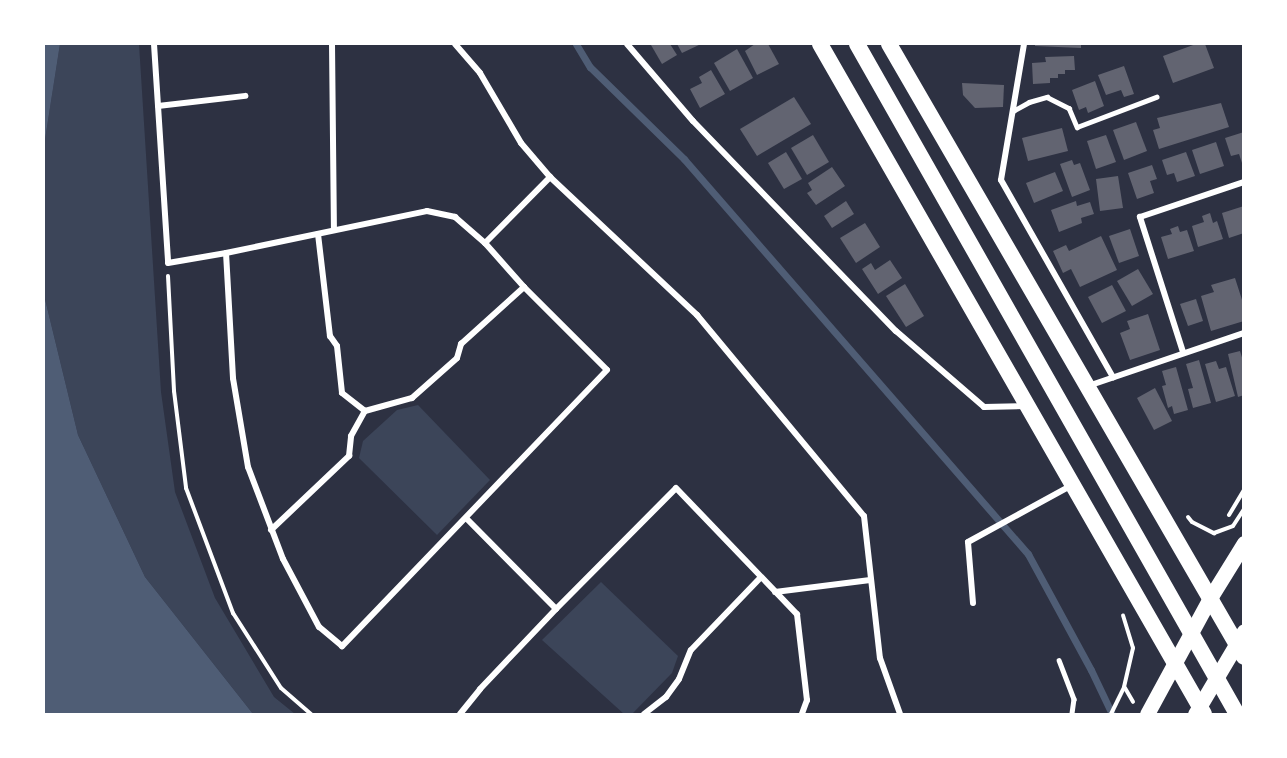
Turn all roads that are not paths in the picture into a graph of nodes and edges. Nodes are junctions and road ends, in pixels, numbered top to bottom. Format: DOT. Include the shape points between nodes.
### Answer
graph roads {
  1 [pos="154,44"];
  2 [pos="332,44"];
  3 [pos="455,44"];
  4 [pos="629,44"];
  5 [pos="820,44"];
  6 [pos="857,44"];
  7 [pos="889,44"];
  8 [pos="1024,44"];
  9 [pos="245,96"];
  10 [pos="1156,98"];
  11 [pos="158,106"];
  12 [pos="1013,111"];
  13 [pos="550,177"];
  14 [pos="1244,182"];
  15 [pos="334,230"];
  16 [pos="318,234"];
  17 [pos="485,243"];
  18 [pos="226,253"];
  19 [pos="524,287"];
  20 [pos="1244,333"];
  21 [pos="1183,352"];
  22 [pos="1113,377"];
  23 [pos="1087,386"];
  24 [pos="1028,406"];
  25 [pos="365,411"];
  26 [pos="1073,485"];
  27 [pos="466,518"];
  28 [pos="271,530"];
  29 [pos="1244,543"];
  30 [pos="760,578"];
  31 [pos="870,580"];
  32 [pos="775,592"];
  33 [pos="1210,598"];
  34 [pos="973,603"];
  35 [pos="556,609"];
  36 [pos="1241,644"];
  37 [pos="1059,660"];
  38 [pos="1175,663"];
  39 [pos="1199,712"];
  40 [pos="460,714"];
  41 [pos="644,714"];
  42 [pos="802,714"];
  43 [pos="900,714"];
  44 [pos="1072,714"];
  45 [pos="1147,714"];
  46 [pos="1237,714"];
  1 -- 11 [label="street"];
  2 -- 15 [label="street"];
  3 -- 13 [label="street" via="480,73 521,143"];
  4 -- 24 [label="street" via="693,121 897,331 984,407"];
  5 -- 24 [label="highway"];
  6 -- 46 [label="highway"];
  7 -- 23 [label="highway"];
  8 -- 12 [label="street"];
  9 -- 11 [label="street"];
  10 -- 12 [label="lane" via="1077,128 1069,108 1047,97"];
  11 -- 18 [label="street" via="168,264"];
  12 -- 22 [label="street" via="1001,180"];
  13 -- 17 [label="street"];
  13 -- 31 [label="street" via="697,315 864,516"];
  14 -- 21 [label="street" via="1140,217"];
  15 -- 16 [label="street"];
  15 -- 17 [label="street" via="427,211 455,217"];
  16 -- 18 [label="street"];
  16 -- 25 [label="street" via="330,336 337,346 342,393"];
  17 -- 19 [label="street"];
  18 -- 28 [label="street" via="233,378 248,467"];
  19 -- 25 [label="street" via="461,344 457,358 412,398"];
  19 -- 27 [label="street" via="607,370"];
  20 -- 21 [label="street"];
  21 -- 22 [label="street"];
  22 -- 23 [label="street"];
  23 -- 33 [label="highway"];
  24 -- 26 [label="highway"];
  25 -- 28 [label="street" via="351,436 349,456"];
  26 -- 34 [label="street" via="968,542"];
  26 -- 38 [label="highway"];
  27 -- 28 [label="street" via="342,646 319,627"];
  27 -- 35 [label="street"];
  29 -- 33 [label="main road"];
  30 -- 32 [label="street"];
  30 -- 35 [label="street" via="676,488"];
  30 -- 41 [label="street" via="691,650 666,697"];
  31 -- 32 [label="street"];
  31 -- 43 [label="street" via="880,658"];
  32 -- 42 [label="street" via="797,614 807,700"];
  33 -- 36 [label="highway"];
  33 -- 38 [label="main road"];
  35 -- 40 [label="street"];
  36 -- 39 [label="main road"];
  37 -- 44 [label="lane" via="1074,699"];
  38 -- 39 [label="highway"];
  38 -- 45 [label="main road"];
}
